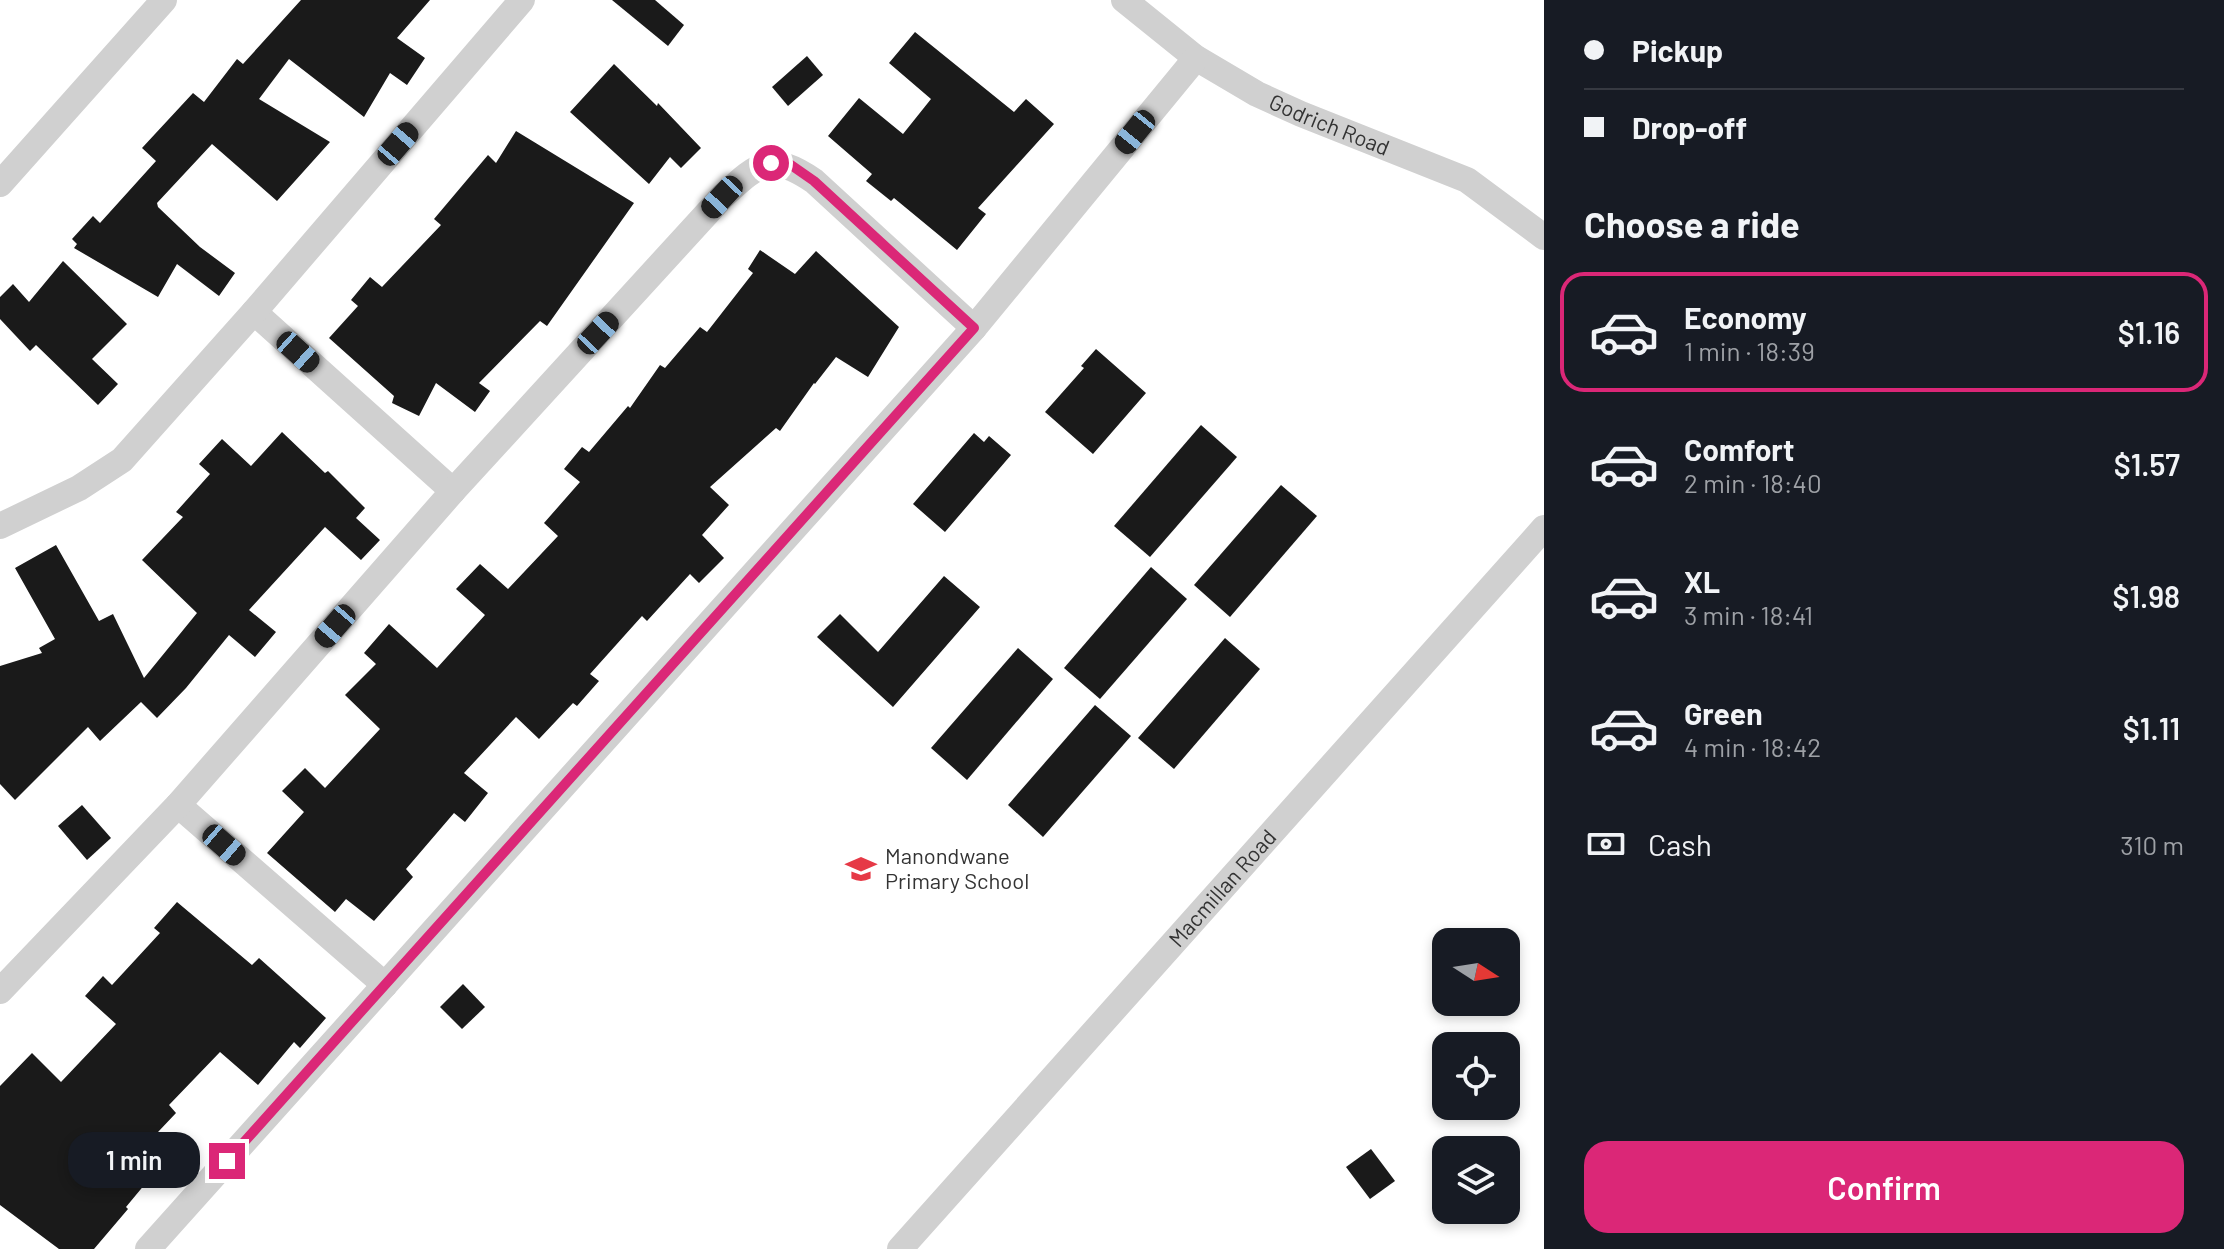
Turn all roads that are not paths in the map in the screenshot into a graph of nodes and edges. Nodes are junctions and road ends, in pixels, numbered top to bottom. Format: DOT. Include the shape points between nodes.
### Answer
graph roads {
  1 [pos="164,0"];
  2 [pos="522,0"];
  3 [pos="1124,0"];
  4 [pos="1196,58"];
  5 [pos="0,184"];
  6 [pos="1544,237"];
  7 [pos="254,312"];
  8 [pos="974,328"];
  9 [pos="453,491"];
  10 [pos="0,526"];
  11 [pos="1544,528"];
  12 [pos="178,805"];
  13 [pos="385,985"];
  14 [pos="0,991"];
  15 [pos="148,1249"];
  16 [pos="900,1249"];
  1 -- 5 [label="street"];
  2 -- 7 [label="street"];
  3 -- 4 [label="street, Godrich Road"];
  4 -- 6 [label="street, Godrich Road" via="1301,114 1467,180"];
  4 -- 8 [label="street"];
  7 -- 9 [label="street"];
  7 -- 10 [label="street" via="122,460 79,488"];
  8 -- 9 [label="street" via="814,181 791,165 771,163 749,172 722,197"];
  8 -- 13 [label="street"];
  9 -- 12 [label="street"];
  11 -- 16 [label="street, Macmillan Road"];
  12 -- 13 [label="street"];
  12 -- 14 [label="street"];
  13 -- 15 [label="street"];
}
